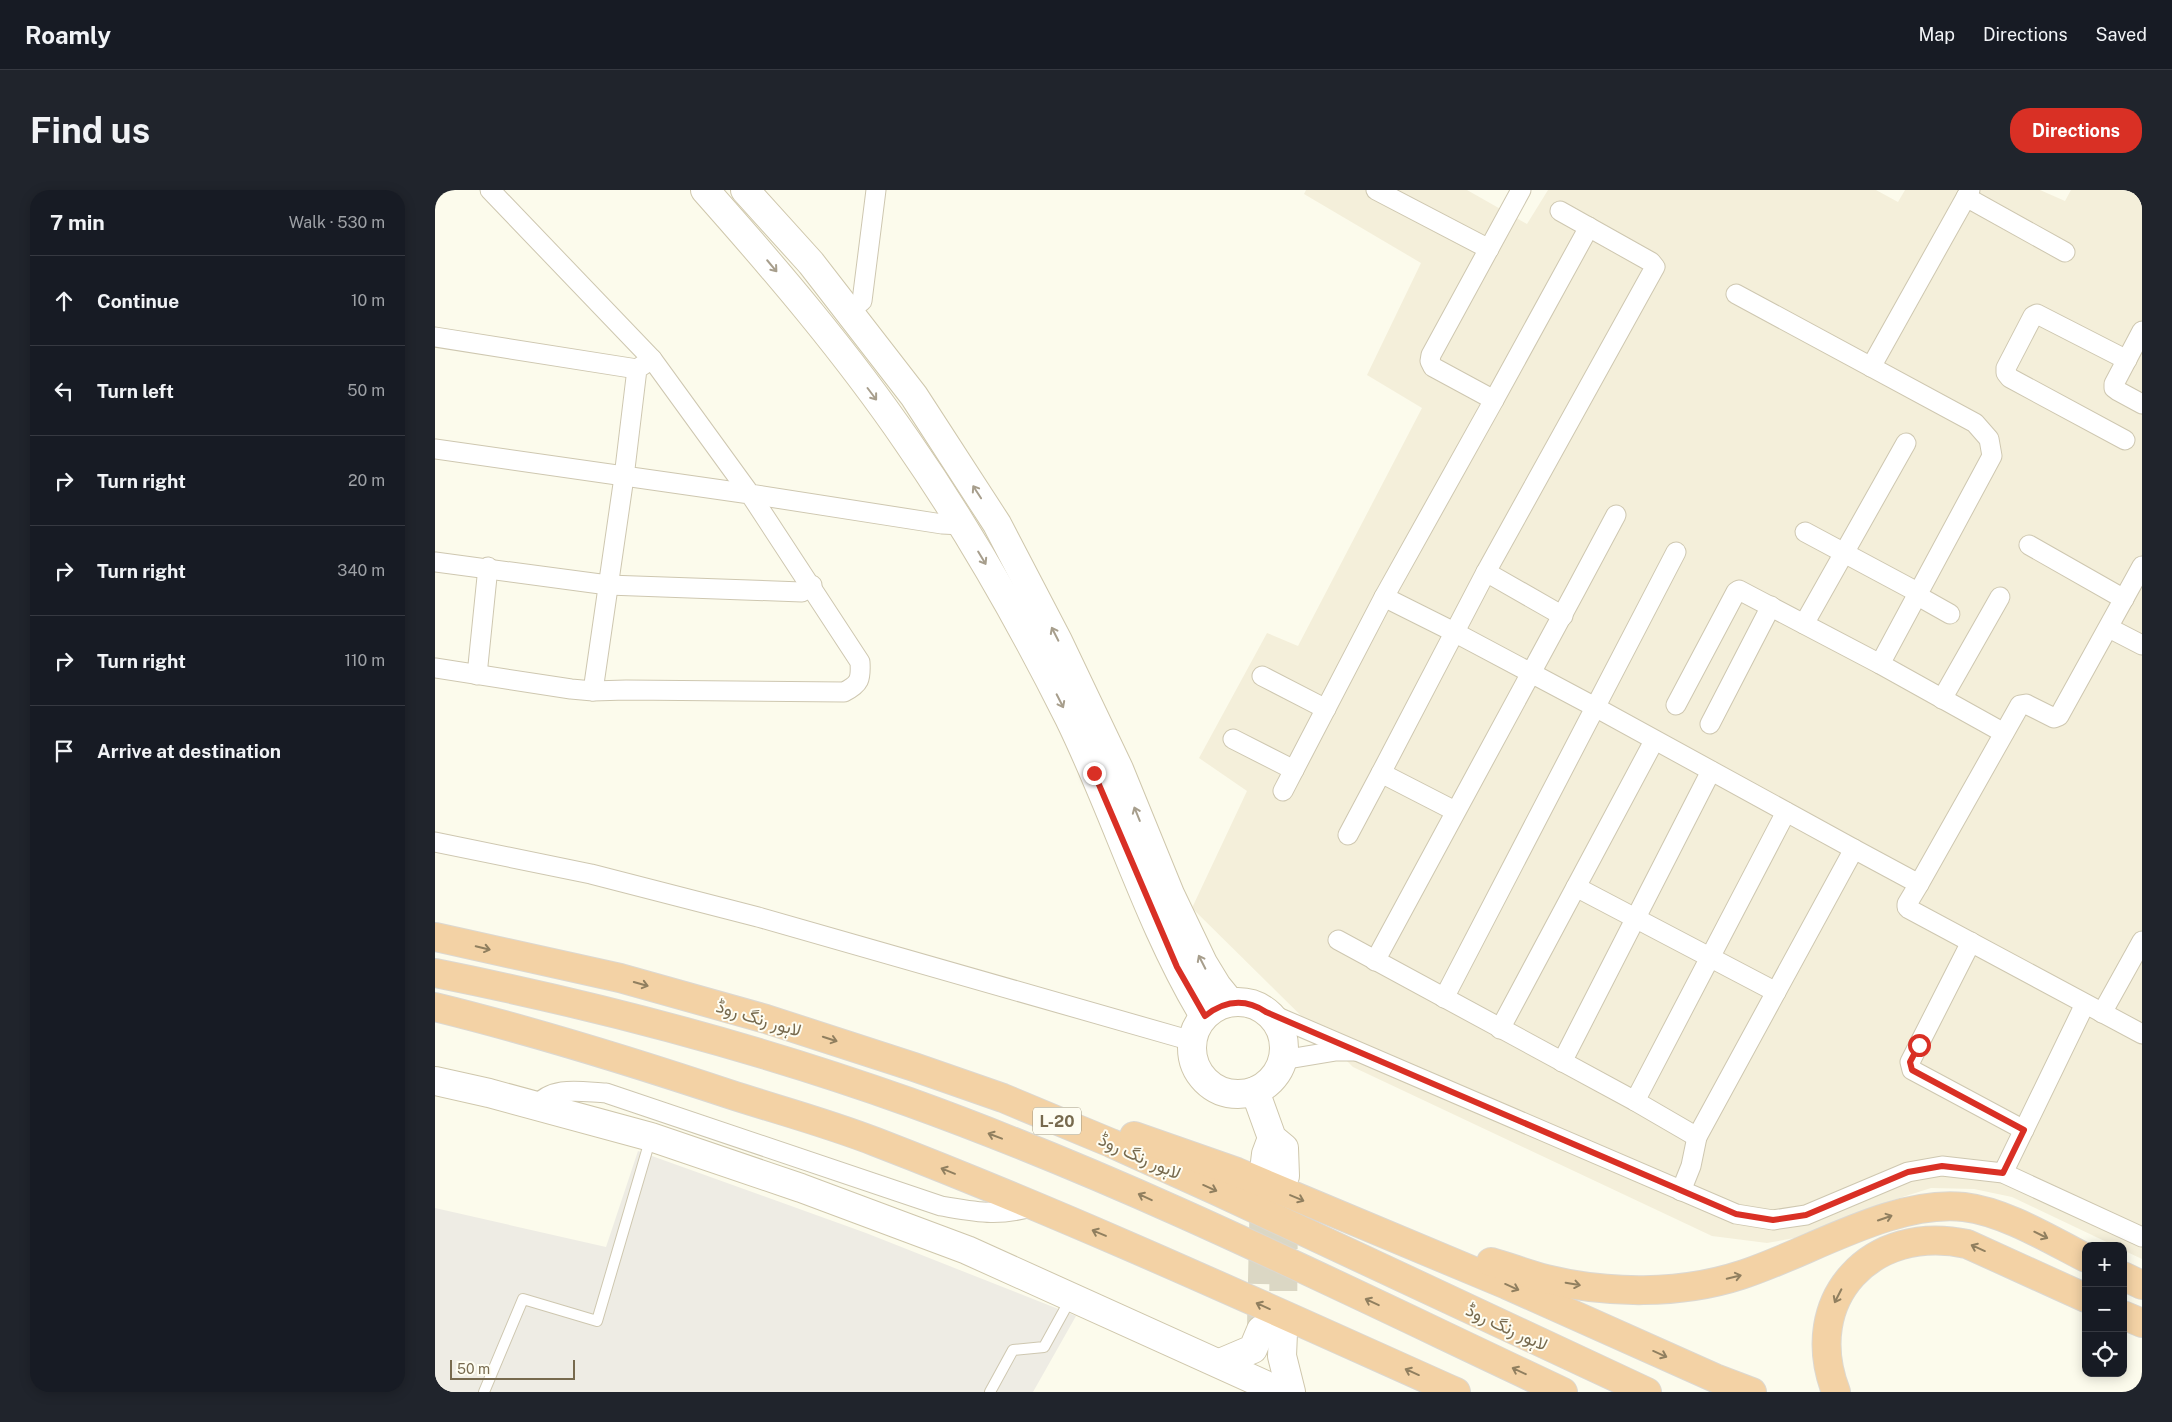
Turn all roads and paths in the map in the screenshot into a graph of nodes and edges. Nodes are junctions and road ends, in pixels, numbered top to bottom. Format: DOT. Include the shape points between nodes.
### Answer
graph roads {
  1 [pos="490,190"];
  2 [pos="705,190"];
  3 [pos="745,190"];
  4 [pos="877,190"];
  5 [pos="1376,190"];
  6 [pos="1521,190"];
  7 [pos="1968,193"];
  8 [pos="1560,211"];
  9 [pos="771,218"];
  10 [pos="1589,227"];
  11 [pos="749,239"];
  12 [pos="1489,249"];
  13 [pos="2065,252"];
  14 [pos="1736,294"];
  15 [pos="850,312"];
  16 [pos="2142,331"];
  17 [pos="435,337"];
  18 [pos="2127,360"];
  19 [pos="644,364"];
  20 [pos="1871,367"];
  21 [pos="1494,400"];
  22 [pos="2142,404"];
  23 [pos="2125,440"];
  24 [pos="1906,442"];
  25 [pos="435,449"];
  26 [pos="624,477"];
  27 [pos="750,494"];
  28 [pos="1616,515"];
  29 [pos="963,525"];
  30 [pos="1805,532"];
  31 [pos="2029,545"];
  32 [pos="1676,552"];
  33 [pos="1845,552"];
  34 [pos="435,562"];
  35 [pos="2142,566"];
  36 [pos="489,567"];
  37 [pos="1486,572"];
  38 [pos="608,585"];
  39 [pos="812,586"];
  40 [pos="1919,595"];
  41 [pos="1384,597"];
  42 [pos="2000,597"];
  43 [pos="2124,599"];
  44 [pos="1771,606"];
  45 [pos="1950,614"];
  46 [pos="1563,616"];
  47 [pos="1804,624"];
  48 [pos="2109,628"];
  49 [pos="1454,632"];
  50 [pos="2142,645"];
  51 [pos="1880,664"];
  52 [pos="435,668"];
  53 [pos="1532,674"];
  54 [pos="477,675"];
  55 [pos="1262,676"];
  56 [pos="593,691"];
  57 [pos="1943,699"];
  58 [pos="1676,705"];
  59 [pos="1595,707"];
  60 [pos="1326,709"];
  61 [pos="1710,724"];
  62 [pos="2003,733"];
  63 [pos="1233,739"];
  64 [pos="1654,741"];
  65 [pos="1294,770"];
  66 [pos="1711,771"];
  67 [pos="1381,773"];
  68 [pos="1283,791"];
  69 [pos="1455,811"];
  70 [pos="1787,812"];
  71 [pos="1349,835"];
  72 [pos="435,842"];
  73 [pos="1854,849"];
  74 [pos="1919,884"];
  75 [pos="1576,887"];
  76 [pos="1635,917"];
  77 [pos="435,937"];
  78 [pos="1338,940"];
  79 [pos="2142,941"];
  80 [pos="1971,942"];
  81 [pos="1710,958"];
  82 [pos="1375,960"];
  83 [pos="435,973"];
  84 [pos="1776,992"];
  85 [pos="1444,998"];
  86 [pos="1230,1002"];
  87 [pos="2085,1004"];
  88 [pos="435,1007"];
  89 [pos="1266,1012"];
  90 [pos="2102,1013"];
  91 [pos="1205,1016"];
  92 [pos="1499,1029"];
  93 [pos="2142,1034"];
  94 [pos="1192,1041"];
  95 [pos="1358,1051"];
  96 [pos="1282,1060"];
  97 [pos="1562,1062"];
  98 [pos="435,1081"];
  99 [pos="1255,1091"];
  100 [pos="1003,1098"];
  101 [pos="1635,1101"];
  102 [pos="536,1106"];
  103 [pos="2024,1130"];
  104 [pos="651,1137"];
  105 [pos="1697,1137"];
  106 [pos="2003,1173"];
  107 [pos="1274,1174"];
  108 [pos="1681,1191"];
  109 [pos="1035,1206"];
  110 [pos="1357,1224"];
  111 [pos="2142,1237"];
  112 [pos="2082,1256"];
  113 [pos="2127,1278"];
  114 [pos="2142,1285"];
  115 [pos="2082,1296"];
  116 [pos="1072,1297"];
  117 [pos="2127,1317"];
  118 [pos="2142,1324"];
  119 [pos="1221,1363"];
  120 [pos="484,1392"];
  121 [pos="990,1392"];
  122 [pos="1281,1392"];
  123 [pos="1291,1392"];
  124 [pos="1456,1392"];
  125 [pos="1563,1392"];
  126 [pos="1647,1392"];
  127 [pos="1752,1392"];
  128 [pos="1836,1392"];
  1 -- 19 [label="street"];
  2 -- 11 [label="street"];
  3 -- 9 [label="street"];
  4 -- 15 [label="street" via="862,301"];
  5 -- 12 [label="street"];
  6 -- 12 [label="street"];
  7 -- 13 [label="street"];
  7 -- 20 [label="street"];
  8 -- 10 [label="street"];
  9 -- 11 [label="street"];
  9 -- 15 [label="street"];
  10 -- 21 [label="street"];
  10 -- 37 [label="street" via="1655,267"];
  11 -- 29 [label="street, one-way" via="906,439"];
  12 -- 21 [label="street" via="1430,361 1433,367"];
  14 -- 20 [label="street"];
  86 -- 15 [label="street, one-way" via="1203,964 1170,894 1119,769 997,524 914,396"];
  16 -- 18 [label="street"];
  17 -- 19 [label="street"];
  18 -- 22 [label="street" via="2114,388"];
  18 -- 23 [label="street" via="2035,314 2006,368 2010,378"];
  19 -- 26 [label="street"];
  19 -- 27 [label="street"];
  20 -- 40 [label="street" via="1975,423 1989,440 1992,456"];
  21 -- 41 [label="street"];
  24 -- 33 [label="street"];
  25 -- 26 [label="street"];
  26 -- 27 [label="street"];
  26 -- 38 [label="street"];
  27 -- 29 [label="street"];
  27 -- 39 [label="street"];
  28 -- 46 [label="street"];
  29 -- 91 [label="street, one-way" via="1011,606 1069,719 1111,808 1177,967"];
  30 -- 33 [label="street"];
  31 -- 43 [label="street"];
  32 -- 59 [label="street"];
  33 -- 40 [label="street"];
  33 -- 47 [label="street"];
  34 -- 36 [label="street"];
  35 -- 43 [label="street"];
  36 -- 38 [label="street"];
  36 -- 54 [label="street"];
  37 -- 46 [label="street"];
  37 -- 49 [label="street"];
  38 -- 39 [label="street" via="802,592"];
  38 -- 56 [label="street"];
  39 -- 56 [label="street" via="860,662 861,676 856,686 845,692"];
  40 -- 45 [label="street"];
  40 -- 51 [label="street"];
  41 -- 49 [label="street"];
  41 -- 60 [label="street"];
  42 -- 57 [label="street"];
  43 -- 48 [label="street"];
  44 -- 47 [label="street"];
  44 -- 58 [label="street" via="1737,591"];
  44 -- 61 [label="street"];
  46 -- 53 [label="street"];
  47 -- 51 [label="street"];
  48 -- 50 [label="street"];
  48 -- 62 [label="street" via="2057,718 2023,704"];
  49 -- 53 [label="street"];
  49 -- 67 [label="street"];
  51 -- 57 [label="street"];
  52 -- 54 [label="street"];
  53 -- 59 [label="street"];
  53 -- 69 [label="street"];
  54 -- 56 [label="street"];
  55 -- 60 [label="street"];
  57 -- 62 [label="street"];
  59 -- 64 [label="street"];
  59 -- 85 [label="street"];
  60 -- 65 [label="street"];
  62 -- 74 [label="street"];
  63 -- 65 [label="street"];
  64 -- 66 [label="street"];
  64 -- 75 [label="street"];
  65 -- 68 [label="street"];
  66 -- 70 [label="street"];
  66 -- 76 [label="street"];
  67 -- 69 [label="street"];
  67 -- 71 [label="street"];
  69 -- 82 [label="street"];
  70 -- 73 [label="street"];
  70 -- 81 [label="street"];
  72 -- 94 [label="street" via="591,874 758,917"];
  73 -- 74 [label="street"];
  73 -- 84 [label="street"];
  74 -- 80 [label="street" via="1907,907"];
  75 -- 76 [label="street"];
  75 -- 92 [label="street"];
  76 -- 81 [label="street"];
  76 -- 97 [label="street"];
  77 -- 100 [label="highway, لاہور رنگ روڈ / L-20, one-way" via="620,978 766,1018"];
  78 -- 82 [label="street"];
  79 -- 90 [label="street"];
  80 -- 87 [label="street"];
  80 -- 103 [label="street" via="1910,1066 1912,1070"];
  81 -- 84 [label="street"];
  81 -- 101 [label="street"];
  82 -- 85 [label="street"];
  125 -- 83 [label="highway, لاہور رنگ روڈ / L-20, one-way" via="1109,1181 910,1102 760,1053 516,989"];
  84 -- 105 [label="street"];
  85 -- 92 [label="street"];
  86 -- 89 [label="street" via="1245,1002"];
  86 -- 91 [label="street"];
  87 -- 90 [label="street"];
  87 -- 103 [label="street"];
  109 -- 88 [label="highway, one-way" via="873,1141 601,1052"];
  89 -- 95 [label="street"];
  89 -- 96 [label="street" via="1281,1033"];
  90 -- 93 [label="street"];
  91 -- 94 [label="street"];
  92 -- 97 [label="street"];
  94 -- 99 [label="street" via="1196,1069 1205,1081 1230,1094"];
  95 -- 96 [label="street" via="1336,1051"];
  95 -- 108 [label="street"];
  96 -- 99 [label="street" via="1272,1079"];
  97 -- 101 [label="street"];
  98 -- 102 [label="street"];
  99 -- 107 [label="street" via="1272,1138 1265,1154"];
  100 -- 110 [label="highway, one-way" via="1087,1120 1237,1172"];
  100 -- 126 [label="highway, لاہور رنگ روڈ / L-20, one-way" via="1208,1187"];
  101 -- 105 [label="street"];
  102 -- 104 [label="street"];
  102 -- 109 [label="street" via="548,1094 565,1091 606,1094 941,1206 989,1214"];
  103 -- 106 [label="street"];
  104 -- 116 [label="street" via="957,1246"];
  104 -- 120 [label="lane" via="597,1321 523,1299"];
  105 -- 108 [label="street"];
  106 -- 108 [label="street" via="1942,1166 1908,1172 1806,1215 1773,1220 1736,1214"];
  106 -- 111 [label="street"];
  124 -- 109 [label="highway, one-way"];
  110 -- 112 [label="highway, one-way" via="1545,1279 1621,1290 1685,1288 1740,1276 1883,1219 1913,1209 1937,1207 1986,1211"];
  110 -- 127 [label="highway, one-way" via="1507,1285"];
  113 -- 114 [label="highway"];
  115 -- 128 [label="highway, one-way" via="1967,1244 1949,1240 1916,1240 1893,1247 1870,1258 1845,1284 1832,1309 1826,1340 1830,1377"];
  116 -- 119 [label="street"];
  116 -- 121 [label="lane" via="1044,1347 1013,1350"];
  117 -- 118 [label="highway"];
  119 -- 122 [label="street"];
  119 -- 123 [label="street" via="1270,1342"];
}
